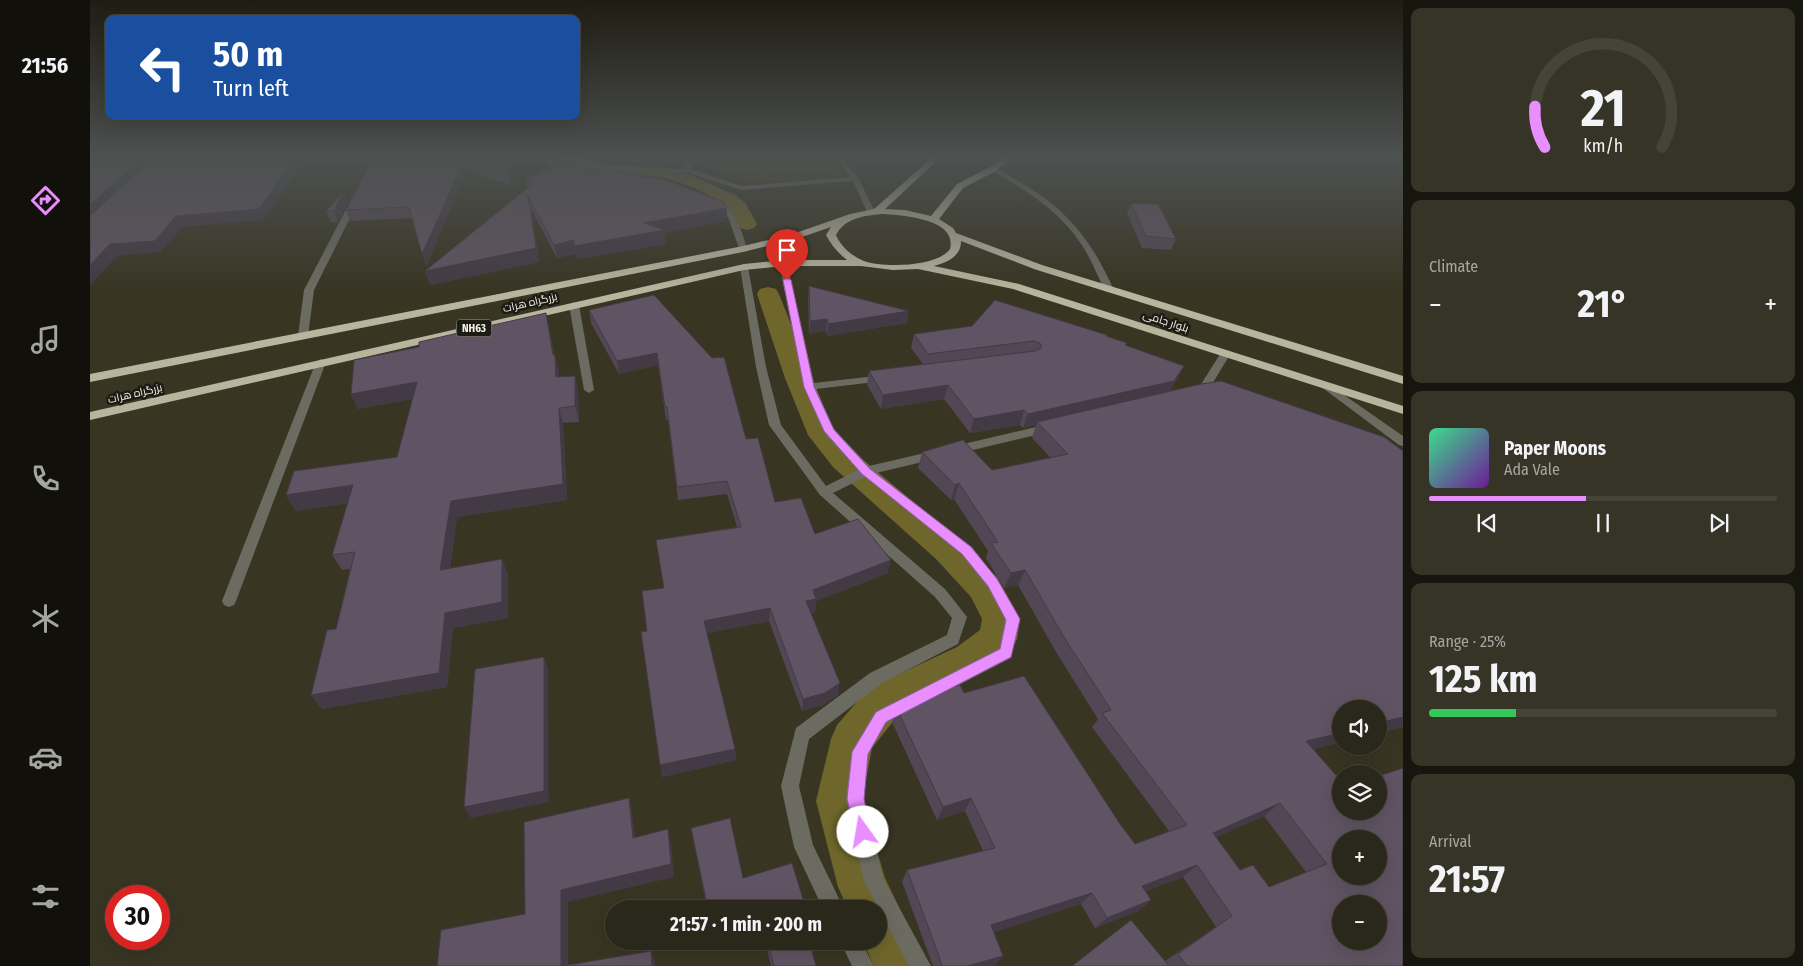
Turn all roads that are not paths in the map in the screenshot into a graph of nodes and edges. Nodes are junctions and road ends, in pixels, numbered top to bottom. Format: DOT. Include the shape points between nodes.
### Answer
graph roads {
  1 [pos="355,201"];
  2 [pos="708,201"];
  3 [pos="868,201"];
  4 [pos="886,201"];
  5 [pos="948,201"];
  6 [pos="1047,201"];
  7 [pos="874,212"];
  8 [pos="844,219"];
  9 [pos="933,220"];
  10 [pos="954,234"];
  11 [pos="743,249"];
  12 [pos="783,263"];
  13 [pos="861,263"];
  14 [pos="918,266"];
  15 [pos="744,267"];
  16 [pos="1108,290"];
  17 [pos="574,305"];
  18 [pos="303,336"];
  19 [pos="1226,353"];
  20 [pos="321,362"];
  21 [pos="896,376"];
  22 [pos="90,378"];
  23 [pos="1403,380"];
  24 [pos="1324,384"];
  25 [pos="809,387"];
  26 [pos="589,390"];
  27 [pos="1183,396"];
  28 [pos="1403,410"];
  29 [pos="90,416"];
  30 [pos="1058,426"];
  31 [pos="1403,442"];
  32 [pos="866,472"];
  33 [pos="824,492"];
  34 [pos="229,601"];
  35 [pos="830,900"];
  36 [pos="854,950"];
  37 [pos="862,966"];
  38 [pos="920,966"];
  1 -- 18 [label="street" via="308,290"];
  2 -- 11 [label="street" via="731,214"];
  3 -- 7 [label="street"];
  4 -- 7 [label="highway, NH63"];
  5 -- 9 [label="highway"];
  6 -- 16 [label="street" via="1072,225 1098,263"];
  7 -- 8 [label="highway, NH63"];
  7 -- 9 [label="highway, NH63" via="915,215"];
  8 -- 11 [label="highway, بزرگراه هرات / NH63" via="793,237"];
  8 -- 13 [label="highway, NH63" via="835,226 831,235 834,244"];
  9 -- 10 [label="highway, NH63"];
  10 -- 14 [label="highway, NH63" via="955,250 948,257"];
  10 -- 16 [label="highway, بلوار جامی"];
  11 -- 18 [label="highway, بزرگراه هرات / NH63"];
  12 -- 13 [label="highway, بزرگراه هرات / NH63"];
  12 -- 15 [label="highway, بزرگراه هرات / NH63"];
  12 -- 25 [label="street"];
  13 -- 14 [label="highway, NH63" via="900,268"];
  14 -- 19 [label="highway, بلوار جامی" via="1015,286"];
  15 -- 17 [label="highway, بزرگراه هرات / NH63"];
  15 -- 33 [label="street" via="761,367 775,425"];
  16 -- 23 [label="highway, بلوار جامی"];
  17 -- 20 [label="highway, بزرگراه هرات / NH63"];
  17 -- 26 [label="street"];
  18 -- 22 [label="highway, بزرگراه هرات / NH63"];
  19 -- 24 [label="highway, بلوار جامی"];
  19 -- 27 [label="street" via="1202,392"];
  20 -- 29 [label="highway, بزرگراه هرات / NH63"];
  20 -- 34 [label="street"];
  21 -- 25 [label="street"];
  24 -- 28 [label="highway, بلوار جامی"];
  24 -- 31 [label="street"];
  25 -- 32 [label="street" via="829,431"];
  30 -- 32 [label="street"];
  32 -- 33 [label="street"];
  32 -- 38 [label="street" via="967,551 992,583 1013,619 1006,653 881,717 860,752 855,799 874,881"];
  33 -- 35 [label="street" via="940,593 960,617 953,639 876,678 802,734 790,786 804,847"];
  36 -- 37 [label="street"];
}
